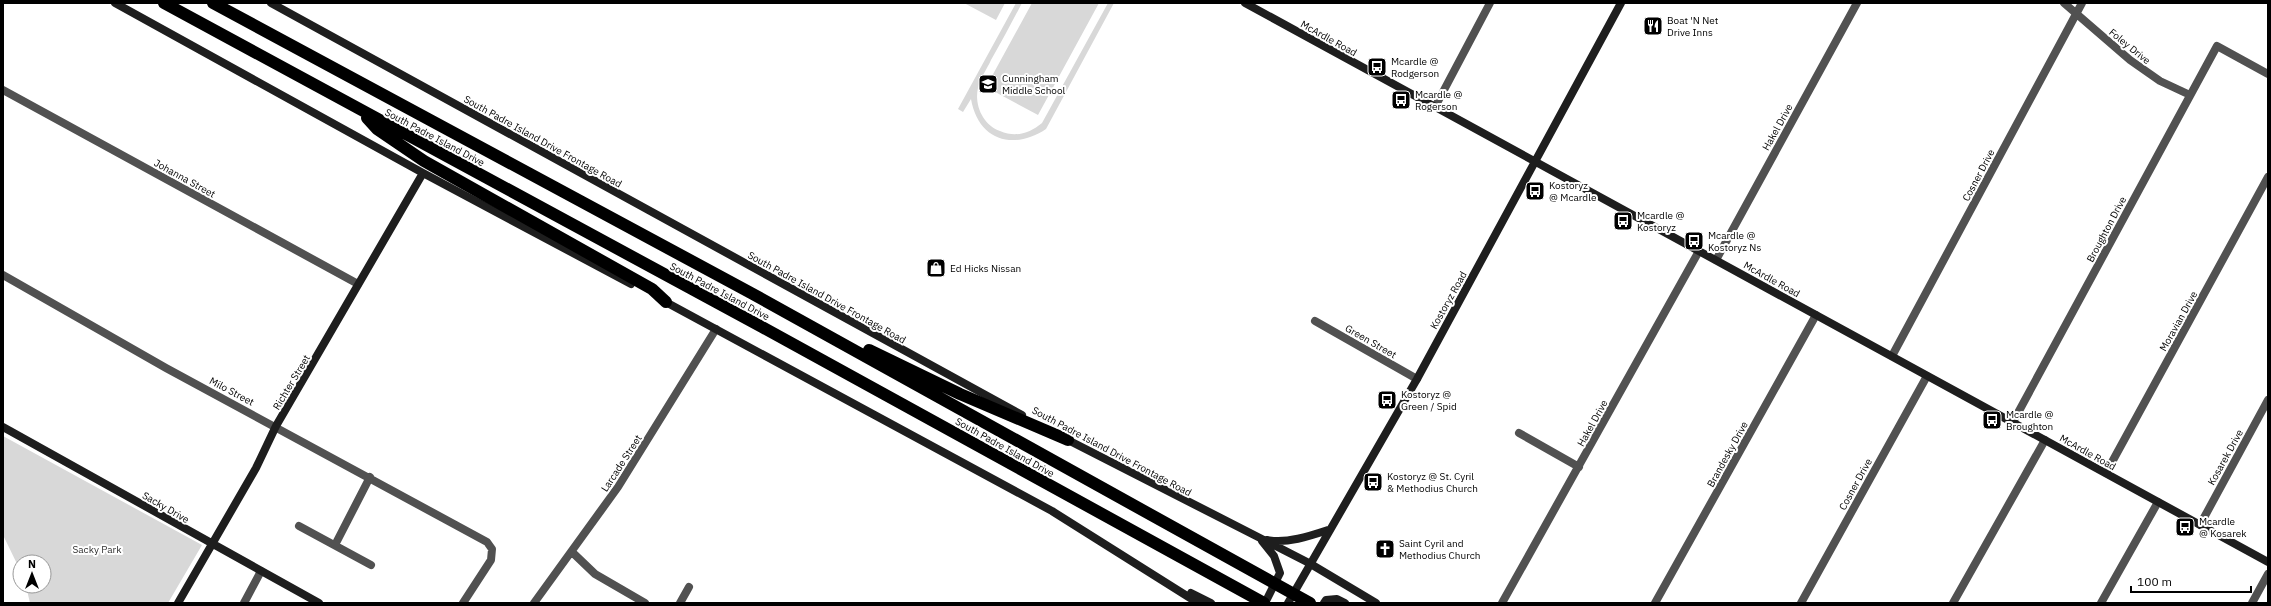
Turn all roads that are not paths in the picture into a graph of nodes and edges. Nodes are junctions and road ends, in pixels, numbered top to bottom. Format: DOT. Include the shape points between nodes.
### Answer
graph roads {
  1 [pos="115,3"];
  2 [pos="164,3"];
  3 [pos="213,3"];
  4 [pos="270,3"];
  5 [pos="1245,3"];
  6 [pos="1490,3"];
  7 [pos="1621,3"];
  8 [pos="1857,3"];
  9 [pos="2064,3"];
  10 [pos="2082,3"];
  11 [pos="2077,14"];
  12 [pos="2268,74"];
  13 [pos="3,90"];
  14 [pos="2190,95"];
  15 [pos="1435,107"];
  16 [pos="359,110"];
  17 [pos="1534,161"];
  18 [pos="423,173"];
  19 [pos="2268,178"];
  20 [pos="1699,251"];
  21 [pos="1716,260"];
  22 [pos="3,275"];
  23 [pos="358,284"];
  24 [pos="751,293"];
  25 [pos="666,302"];
  26 [pos="1816,315"];
  27 [pos="1315,321"];
  28 [pos="716,329"];
  29 [pos="1892,356"];
  30 [pos="1927,376"];
  31 [pos="1417,379"];
  32 [pos="2268,400"];
  33 [pos="2013,422"];
  34 [pos="276,426"];
  35 [pos="3,427"];
  36 [pos="1519,433"];
  37 [pos="1068,440"];
  38 [pos="2045,440"];
  39 [pos="1579,466"];
  40 [pos="2106,474"];
  41 [pos="370,477"];
  42 [pos="2158,502"];
  43 [pos="2200,525"];
  44 [pos="299,526"];
  45 [pos="1328,530"];
  46 [pos="1261,539"];
  47 [pos="212,545"];
  48 [pos="335,545"];
  49 [pos="572,552"];
  50 [pos="2268,562"];
  51 [pos="371,564"];
  52 [pos="1309,564"];
  53 [pos="1141,568"];
  54 [pos="261,572"];
  55 [pos="2268,574"];
  56 [pos="689,587"];
  57 [pos="178,603"];
  58 [pos="244,603"];
  59 [pos="319,603"];
  60 [pos="463,603"];
  61 [pos="534,603"];
  62 [pos="645,603"];
  63 [pos="680,603"];
  64 [pos="1198,603"];
  65 [pos="1211,603"];
  66 [pos="1264,603"];
  67 [pos="1288,603"];
  68 [pos="1310,603"];
  69 [pos="1324,603"];
  70 [pos="1345,603"];
  71 [pos="1376,603"];
  72 [pos="1502,603"];
  73 [pos="1655,603"];
  74 [pos="1801,603"];
  75 [pos="1953,603"];
  76 [pos="2101,603"];
  77 [pos="2252,603"];
  1 -- 18 [label="main road"];
  2 -- 16 [label="highway, South Padre Island Drive"];
  3 -- 24 [label="highway, South Padre Island Drive"];
  4 -- 37 [label="main road, South Padre Island Drive Frontage Road"];
  5 -- 15 [label="main road, McArdle Road"];
  6 -- 15 [label="street"];
  7 -- 17 [label="main road, Kostoryz Road"];
  8 -- 21 [label="street, Hakel Drive"];
  9 -- 11 [label="street, Foley Drive"];
  10 -- 11 [label="street, Cosner Drive"];
  11 -- 14 [label="street, Foley Drive" via="2130,60 2160,81"];
  11 -- 29 [label="street, Cosner Drive"];
  12 -- 14 [label="street, Broughton Drive" via="2217,46"];
  13 -- 23 [label="street, Johanna Street"];
  14 -- 33 [label="street, Broughton Drive"];
  15 -- 17 [label="main road, McArdle Road"];
  16 -- 25 [label="highway" via="377,129 424,161 652,289"];
  16 -- 66 [label="highway, South Padre Island Drive" via="762,327"];
  17 -- 20 [label="main road, McArdle Road"];
  17 -- 31 [label="main road, Kostoryz Road"];
  18 -- 23 [label="main road, Richter Street"];
  18 -- 25 [label="main road"];
  19 -- 40 [label="street, Moravian Drive"];
  20 -- 21 [label="main road, McArdle Road"];
  20 -- 39 [label="street, Hakel Drive"];
  21 -- 26 [label="main road, McArdle Road"];
  22 -- 34 [label="street, Milo Street" via="166,368"];
  23 -- 34 [label="main road, Richter Street"];
  24 -- 37 [label="highway" via="960,394"];
  24 -- 68 [label="highway, South Padre Island Drive"];
  25 -- 28 [label="main road"];
  26 -- 29 [label="main road, McArdle Road"];
  26 -- 73 [label="street, Brandesky Drive"];
  27 -- 31 [label="street, Green Street"];
  28 -- 49 [label="street, Larcade Street" via="618,487"];
  28 -- 53 [label="main road" via="1052,511"];
  29 -- 30 [label="main road, McArdle Road"];
  30 -- 33 [label="main road, McArdle Road"];
  30 -- 74 [label="street, Cosner Drive"];
  31 -- 45 [label="main road, Kostoryz Road"];
  32 -- 43 [label="street, Kosarek Drive"];
  33 -- 38 [label="main road, McArdle Road"];
  34 -- 41 [label="street, Milo Street"];
  34 -- 47 [label="main road, Richter Street" via="256,468"];
  35 -- 47 [label="main road, Sacky Drive"];
  36 -- 39 [label="street"];
  37 -- 46 [label="main road, South Padre Island Drive Frontage Road"];
  38 -- 40 [label="main road, McArdle Road"];
  38 -- 75 [label="street"];
  39 -- 72 [label="street, Hakel Drive"];
  40 -- 42 [label="main road, McArdle Road"];
  41 -- 48 [label="street"];
  41 -- 60 [label="street, Milo Street" via="487,542 492,548 491,560"];
  42 -- 43 [label="main road, McArdle Road"];
  42 -- 76 [label="street"];
  43 -- 50 [label="main road, McArdle Road"];
  44 -- 48 [label="street"];
  45 -- 46 [label="main road" via="1274,541"];
  45 -- 52 [label="main road, Kostoryz Road"];
  46 -- 52 [label="main road, South Padre Island Drive Frontage Road"];
  46 -- 66 [label="main road" via="1274,556 1280,572"];
  47 -- 54 [label="main road, Sacky Drive"];
  47 -- 57 [label="main road, Richter Street"];
  48 -- 51 [label="street"];
  49 -- 61 [label="street, Larcade Street"];
  49 -- 62 [label="street" via="595,574"];
  52 -- 67 [label="main road, Kostoryz Road"];
  52 -- 71 [label="main road, South Padre Island Drive Frontage Road"];
  53 -- 64 [label="main road"];
  53 -- 65 [label="main road"];
  54 -- 58 [label="street"];
  54 -- 59 [label="main road, Sacky Drive"];
  55 -- 77 [label="street"];
  56 -- 63 [label="street"];
  69 -- 70 [label="main road" via="1326,600 1337,599"];
}
